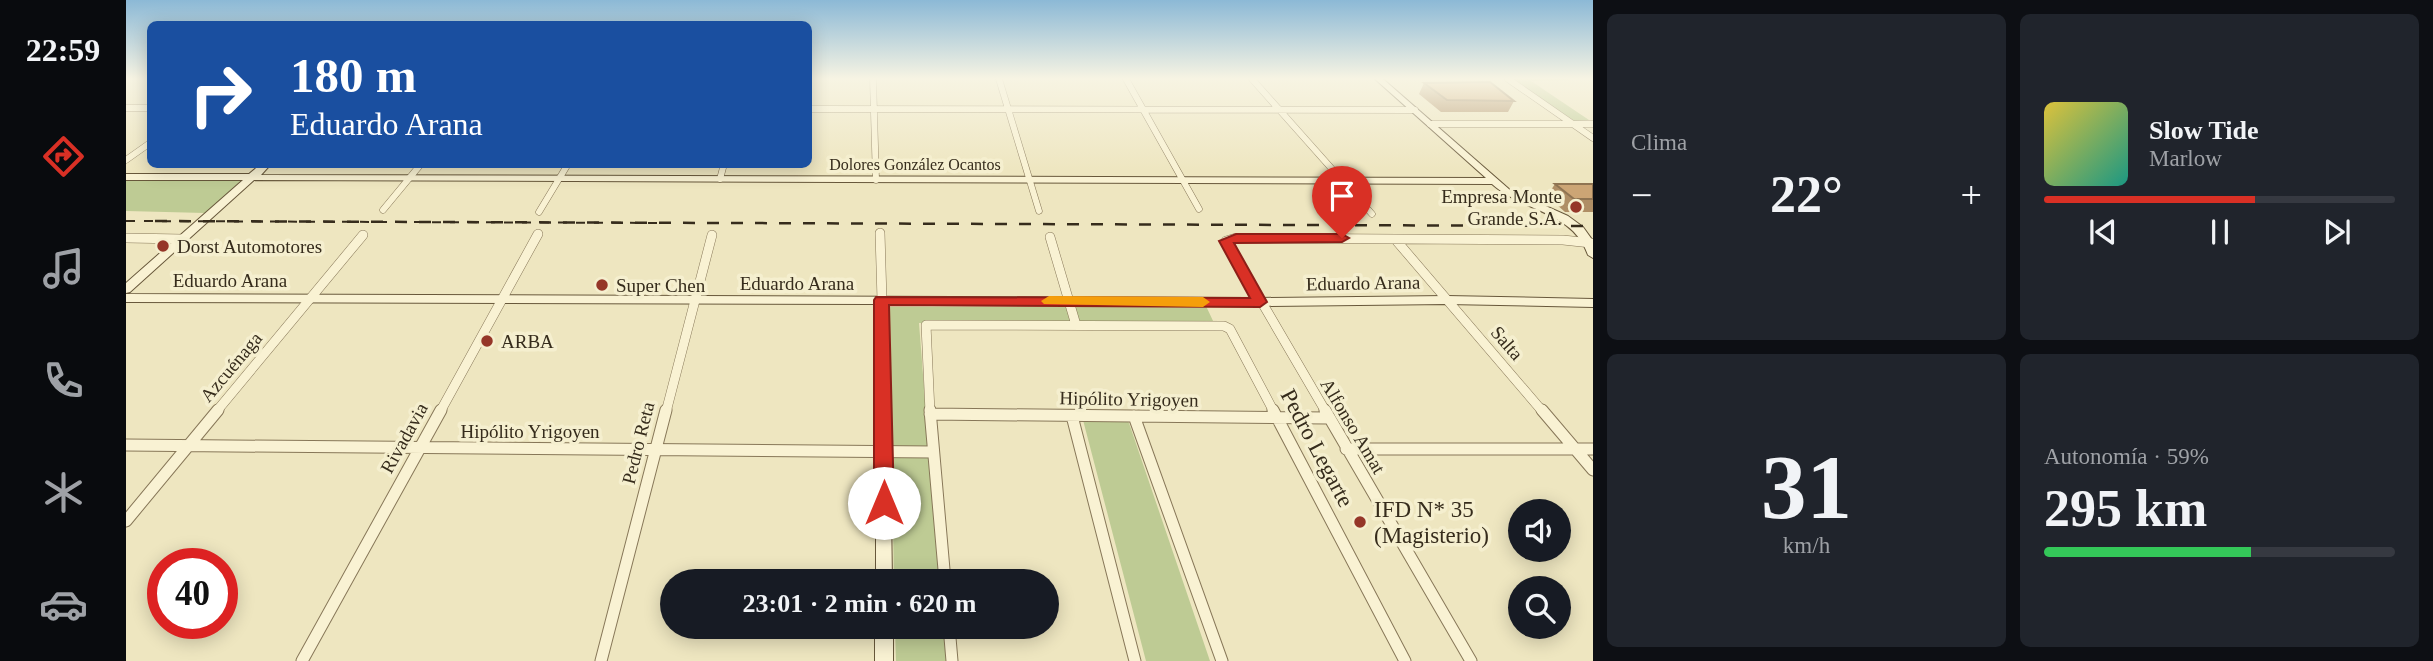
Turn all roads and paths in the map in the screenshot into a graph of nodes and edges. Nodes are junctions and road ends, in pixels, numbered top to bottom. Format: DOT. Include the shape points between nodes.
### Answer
graph roads {
  1 [pos="874,109"];
  2 [pos="1009,109"];
  3 [pos="1144,109"];
  4 [pos="1280,110"];
  5 [pos="1394,110"];
  6 [pos="1415,110"];
  7 [pos="1553,110"];
  8 [pos="1572,123"];
  9 [pos="1430,124"];
  10 [pos="1593,124"];
  11 [pos="1593,138"];
  12 [pos="147,145"];
  13 [pos="126,160"];
  14 [pos="263,168"];
  15 [pos="418,168"];
  16 [pos="566,168"];
  17 [pos="723,168"];
  18 [pos="126,177"];
  19 [pos="409,178"];
  20 [pos="251,179"];
  21 [pos="720,179"];
  22 [pos="559,180"];
  23 [pos="876,180"];
  24 [pos="1030,180"];
  25 [pos="1184,180"];
  26 [pos="1341,181"];
  27 [pos="1494,181"];
  28 [pos="1199,208"];
  29 [pos="383,210"];
  30 [pos="1039,211"];
  31 [pos="539,212"];
  32 [pos="1372,214"];
  33 [pos="880,233"];
  34 [pos="538,234"];
  35 [pos="712,235"];
  36 [pos="363,236"];
  37 [pos="1050,237"];
  38 [pos="126,238"];
  39 [pos="183,239"];
  40 [pos="1395,239"];
  41 [pos="1591,243"];
  42 [pos="1593,255"];
  43 [pos="126,289"];
  44 [pos="126,298"];
  45 [pos="311,298"];
  46 [pos="500,299"];
  47 [pos="693,300"];
  48 [pos="882,300"];
  49 [pos="1447,300"];
  50 [pos="1068,301"];
  51 [pos="1260,302"];
  52 [pos="1593,303"];
  53 [pos="1076,326"];
  54 [pos="930,414"];
  55 [pos="1072,416"];
  56 [pos="1134,416"];
  57 [pos="1278,418"];
  58 [pos="1328,418"];
  59 [pos="126,446"];
  60 [pos="188,446"];
  61 [pos="419,448"];
  62 [pos="655,449"];
  63 [pos="1346,449"];
  64 [pos="1574,449"];
  65 [pos="1593,449"];
  66 [pos="884,451"];
  67 [pos="933,452"];
  68 [pos="1593,470"];
  69 [pos="126,521"];
  70 [pos="884,569"];
  71 [pos="944,569"];
  72 [pos="884,639"];
  73 [pos="950,639"];
  74 [pos="302,661"];
  75 [pos="601,661"];
  76 [pos="884,661"];
  77 [pos="952,661"];
  78 [pos="1135,661"];
  79 [pos="1222,661"];
  80 [pos="1405,661"];
  81 [pos="1471,661"];
  1 -- 23 [label="street"];
  2 -- 24 [label="street"];
  3 -- 25 [label="street"];
  4 -- 26 [label="street"];
  5 -- 6 [label="street"];
  6 -- 9 [label="street"];
  7 -- 8 [label="street"];
  8 -- 9 [label="street"];
  8 -- 10 [label="street"];
  8 -- 11 [label="street"];
  9 -- 27 [label="street"];
  12 -- 13 [label="street"];
  14 -- 20 [label="street"];
  15 -- 19 [label="street"];
  16 -- 22 [label="street"];
  17 -- 21 [label="street"];
  18 -- 20 [label="street, Dolores González Ocantos"];
  19 -- 20 [label="street, Dolores González Ocantos"];
  19 -- 22 [label="street, Dolores González Ocantos"];
  19 -- 29 [label="street"];
  20 -- 39 [label="street"];
  21 -- 22 [label="street, Dolores González Ocantos"];
  21 -- 23 [label="street, Dolores González Ocantos"];
  22 -- 31 [label="street"];
  23 -- 24 [label="street, Dolores González Ocantos"];
  24 -- 25 [label="street, Dolores González Ocantos"];
  24 -- 30 [label="street"];
  25 -- 26 [label="street, Dolores González Ocantos"];
  25 -- 28 [label="street"];
  26 -- 27 [label="street, Dolores González Ocantos"];
  26 -- 32 [label="street"];
  27 -- 41 [label="street" via="1513,196 1564,218"];
  33 -- 48 [label="street"];
  34 -- 46 [label="street, Rivadavia"];
  35 -- 47 [label="street, Pedro Reta"];
  36 -- 45 [label="street, Azcuénaga"];
  37 -- 50 [label="street"];
  38 -- 39 [label="street"];
  39 -- 43 [label="street"];
  40 -- 41 [label="street"];
  40 -- 49 [label="street, Salta"];
  40 -- 51 [label="street, Alfonso Amat" via="1226,241"];
  41 -- 42 [label="street"];
  44 -- 45 [label="street, Eduardo Arana"];
  45 -- 46 [label="street, Eduardo Arana"];
  45 -- 60 [label="street, Azcuénaga"];
  46 -- 47 [label="street, Eduardo Arana"];
  46 -- 61 [label="street, Rivadavia"];
  47 -- 48 [label="street, Eduardo Arana"];
  47 -- 62 [label="street, Pedro Reta"];
  48 -- 50 [label="main road, Eduardo Arana"];
  48 -- 66 [label="street"];
  49 -- 51 [label="main road, Eduardo Arana"];
  49 -- 52 [label="main road, Eduardo Arana"];
  49 -- 64 [label="street, Salta"];
  50 -- 51 [label="main road, Eduardo Arana"];
  50 -- 53 [label="street"];
  51 -- 58 [label="street, Alfonso Amat"];
  53 -- 54 [label="street" via="924,327"];
  53 -- 57 [label="street, Pedro Legarte" via="1218,325 1230,329"];
  54 -- 55 [label="street, Hipólito Yrigoyen"];
  54 -- 67 [label="street"];
  55 -- 56 [label="street, Hipólito Yrigoyen"];
  55 -- 78 [label="street"];
  56 -- 57 [label="street, Hipólito Yrigoyen"];
  56 -- 79 [label="street"];
  57 -- 58 [label="street, Hipólito Yrigoyen"];
  57 -- 80 [label="street, Pedro Legarte"];
  58 -- 63 [label="street, Alfonso Amat"];
  59 -- 60 [label="street, Hipólito Yrigoyen"];
  60 -- 61 [label="street, Hipólito Yrigoyen"];
  60 -- 69 [label="street, Azcuénaga"];
  61 -- 62 [label="street, Hipólito Yrigoyen"];
  61 -- 74 [label="street, Rivadavia"];
  62 -- 66 [label="street, Hipólito Yrigoyen"];
  62 -- 75 [label="street, Pedro Reta"];
  63 -- 64 [label="street"];
  63 -- 81 [label="street, Alfonso Amat"];
  64 -- 65 [label="street"];
  64 -- 68 [label="street, Salta"];
  66 -- 67 [label="street, Hipólito Yrigoyen"];
  66 -- 70 [label="street"];
  67 -- 71 [label="street"];
  72 -- 76 [label="street"];
  73 -- 77 [label="street"];
}
